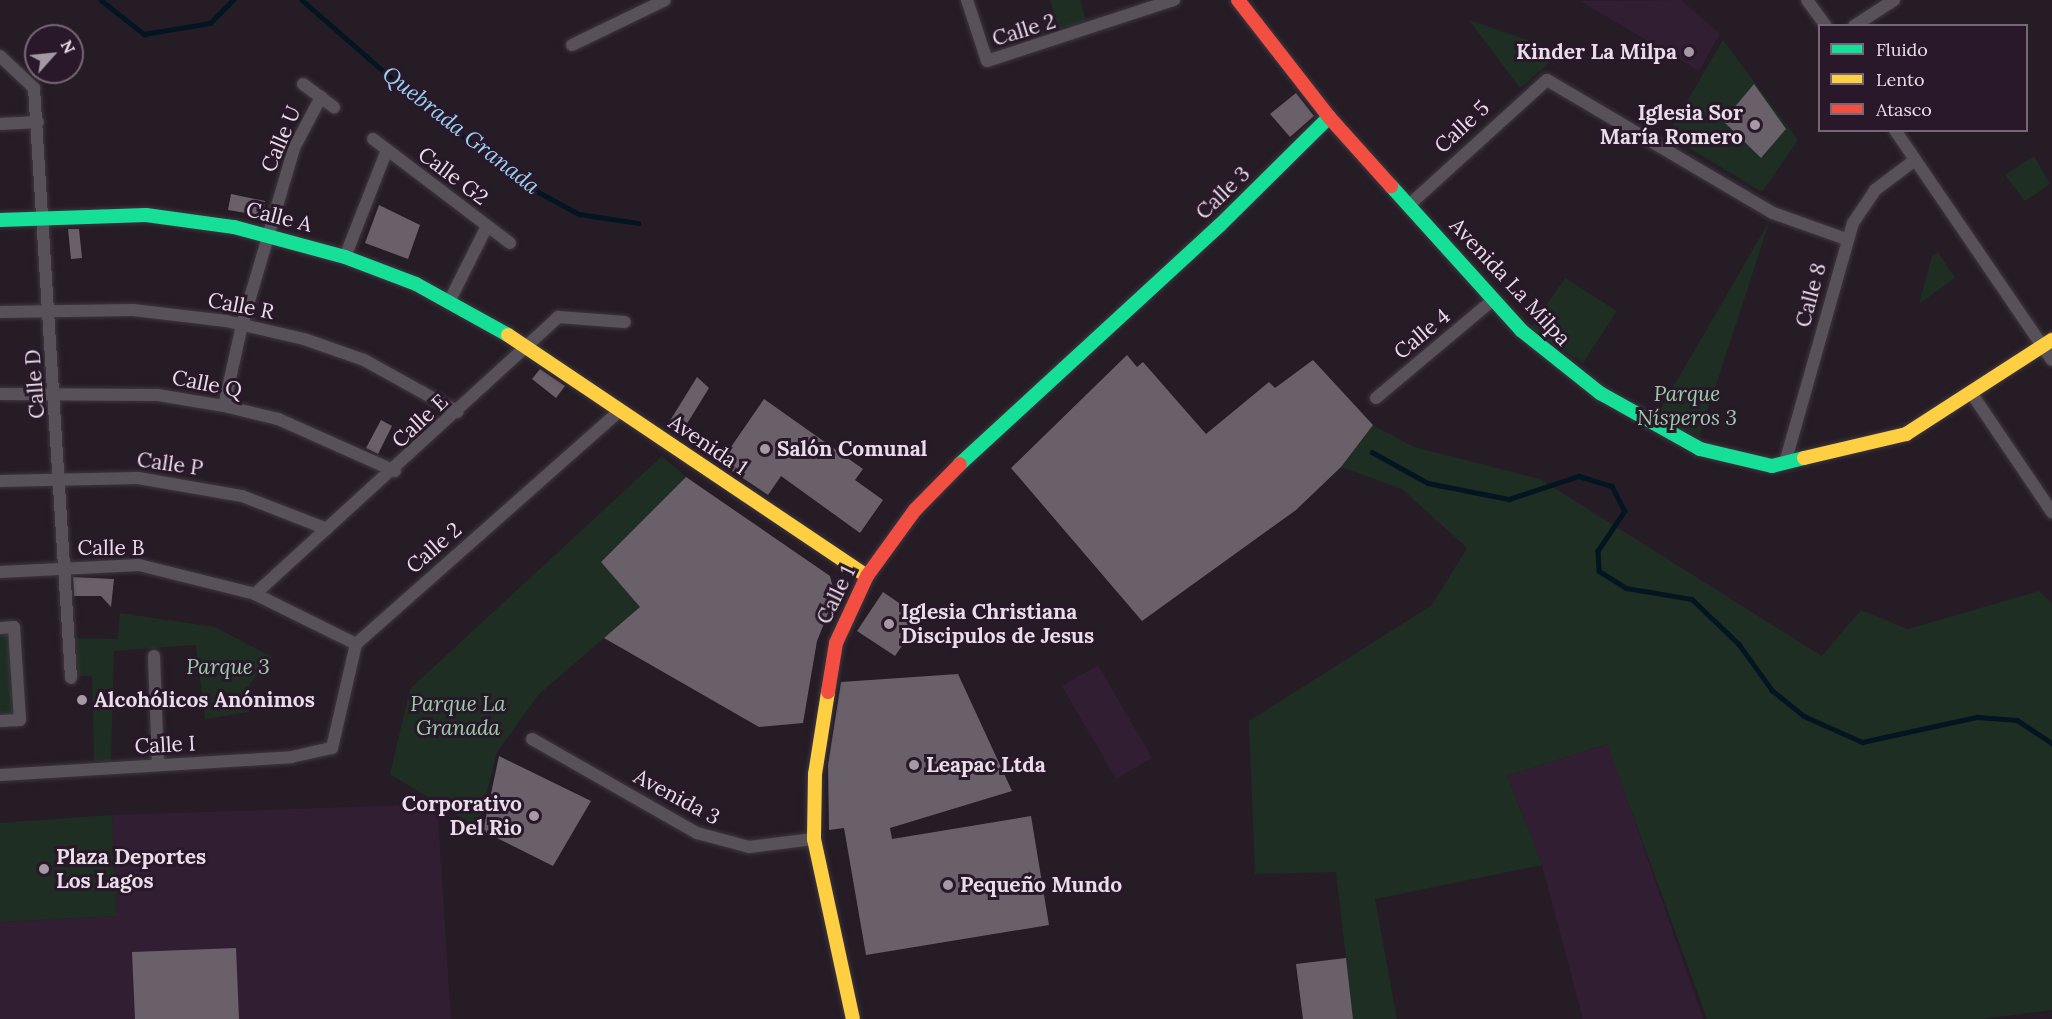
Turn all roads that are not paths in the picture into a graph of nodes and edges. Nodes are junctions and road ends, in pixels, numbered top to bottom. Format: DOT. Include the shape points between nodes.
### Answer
graph roads {
  1 [pos="665,0"];
  2 [pos="967,0"];
  3 [pos="1174,0"];
  4 [pos="1238,0"];
  5 [pos="1807,0"];
  6 [pos="1894,0"];
  7 [pos="1825,24"];
  8 [pos="1857,24"];
  9 [pos="572,45"];
  10 [pos="0,56"];
  11 [pos="303,84"];
  12 [pos="321,97"];
  13 [pos="334,107"];
  14 [pos="1329,117"];
  15 [pos="38,122"];
  16 [pos="0,124"];
  17 [pos="1897,132"];
  18 [pos="373,139"];
  19 [pos="387,150"];
  20 [pos="1915,160"];
  21 [pos="1409,205"];
  22 [pos="43,218"];
  23 [pos="0,220"];
  24 [pos="487,226"];
  25 [pos="268,234"];
  26 [pos="1846,239"];
  27 [pos="510,243"];
  28 [pos="345,257"];
  29 [pos="1142,295"];
  30 [pos="1494,299"];
  31 [pos="449,302"];
  32 [pos="49,309"];
  33 [pos="0,312"];
  34 [pos="625,322"];
  35 [pos="242,325"];
  36 [pos="2048,344"];
  37 [pos="527,346"];
  38 [pos="2052,360"];
  39 [pos="55,391"];
  40 [pos="0,394"];
  41 [pos="1972,394"];
  42 [pos="1376,399"];
  43 [pos="224,406"];
  44 [pos="619,411"];
  45 [pos="458,412"];
  46 [pos="1785,463"];
  47 [pos="395,471"];
  48 [pos="60,478"];
  49 [pos="0,481"];
  50 [pos="2052,512"];
  51 [pos="327,529"];
  52 [pos="66,567"];
  53 [pos="0,572"];
  54 [pos="867,576"];
  55 [pos="255,594"];
  56 [pos="0,628"];
  57 [pos="356,644"];
  58 [pos="154,656"];
  59 [pos="71,678"];
  60 [pos="0,721"];
  61 [pos="532,739"];
  62 [pos="158,765"];
  63 [pos="0,775"];
  64 [pos="814,839"];
  65 [pos="853,1019"];
  1 -- 9 [label="street"];
  2 -- 3 [label="street, Calle 2" via="987,61"];
  4 -- 14 [label="street, Avenida La Milpa"];
  5 -- 7 [label="street"];
  6 -- 8 [label="street"];
  10 -- 15 [label="street, Calle D" via="34,88"];
  11 -- 12 [label="street"];
  12 -- 13 [label="street"];
  12 -- 25 [label="street, Calle U" via="294,148"];
  14 -- 21 [label="street, Avenida La Milpa"];
  14 -- 29 [label="street, Calle 3"];
  15 -- 16 [label="street"];
  15 -- 22 [label="street, Calle D"];
  17 -- 20 [label="street"];
  18 -- 19 [label="street, Calle G2"];
  19 -- 24 [label="street, Calle G2"];
  19 -- 28 [label="street"];
  20 -- 26 [label="street, Calle 8" via="1875,190"];
  20 -- 36 [label="street"];
  21 -- 26 [label="street, Calle 5" via="1544,80 1552,80 1773,213"];
  21 -- 30 [label="street, Avenida La Milpa"];
  22 -- 23 [label="street, Calle A"];
  22 -- 25 [label="street, Calle A" via="146,214"];
  22 -- 32 [label="street, Calle D"];
  24 -- 27 [label="street, Calle G2"];
  24 -- 31 [label="street"];
  25 -- 28 [label="street, Calle A"];
  25 -- 35 [label="street, Calle U"];
  26 -- 46 [label="street, Calle 8"];
  28 -- 31 [label="street, Calle A" via="416,284"];
  29 -- 54 [label="street, Calle 1" via="922,502"];
  30 -- 42 [label="street, Calle 4"];
  30 -- 46 [label="street, Avenida La Milpa" via="1561,367 1648,420 1721,456 1754,465"];
  31 -- 37 [label="street, Calle A"];
  32 -- 33 [label="street, Calle R"];
  32 -- 35 [label="street, Calle R" via="133,310"];
  32 -- 39 [label="street, Calle D"];
  34 -- 37 [label="street, Calle E" via="558,317"];
  35 -- 43 [label="street, Calle U"];
  35 -- 45 [label="street, Calle R" via="304,339 364,360"];
  36 -- 38 [label="street"];
  36 -- 41 [label="street, Avenida La Milpa"];
  37 -- 44 [label="street, Avenida 1"];
  37 -- 45 [label="street, Calle E"];
  39 -- 40 [label="street, Calle Q"];
  39 -- 43 [label="street, Calle Q" via="158,395"];
  39 -- 48 [label="street, Calle D"];
  41 -- 46 [label="street, Avenida La Milpa" via="1906,434"];
  41 -- 50 [label="street"];
  43 -- 47 [label="street, Calle Q" via="278,419"];
  44 -- 54 [label="street, Avenida 1"];
  44 -- 57 [label="street, Calle 2"];
  45 -- 47 [label="street, Calle E"];
  47 -- 51 [label="street, Calle E"];
  48 -- 49 [label="street, Calle P"];
  48 -- 51 [label="street, Calle P" via="138,478 196,486 242,496"];
  48 -- 52 [label="street, Calle D"];
  51 -- 55 [label="street, Calle E"];
  52 -- 53 [label="street, Calle B"];
  52 -- 55 [label="street, Calle B" via="139,565"];
  52 -- 59 [label="street, Calle D"];
  54 -- 64 [label="street, Calle 1" via="836,643 820,722"];
  55 -- 57 [label="street, Calle B"];
  56 -- 60 [label="street" via="14,627 20,720"];
  57 -- 62 [label="street, Calle I" via="332,748 291,757"];
  58 -- 62 [label="street"];
  61 -- 64 [label="street, Avenida 3" via="697,834 749,847"];
  62 -- 63 [label="street, Calle I"];
  64 -- 65 [label="street, Calle 1"];
}
